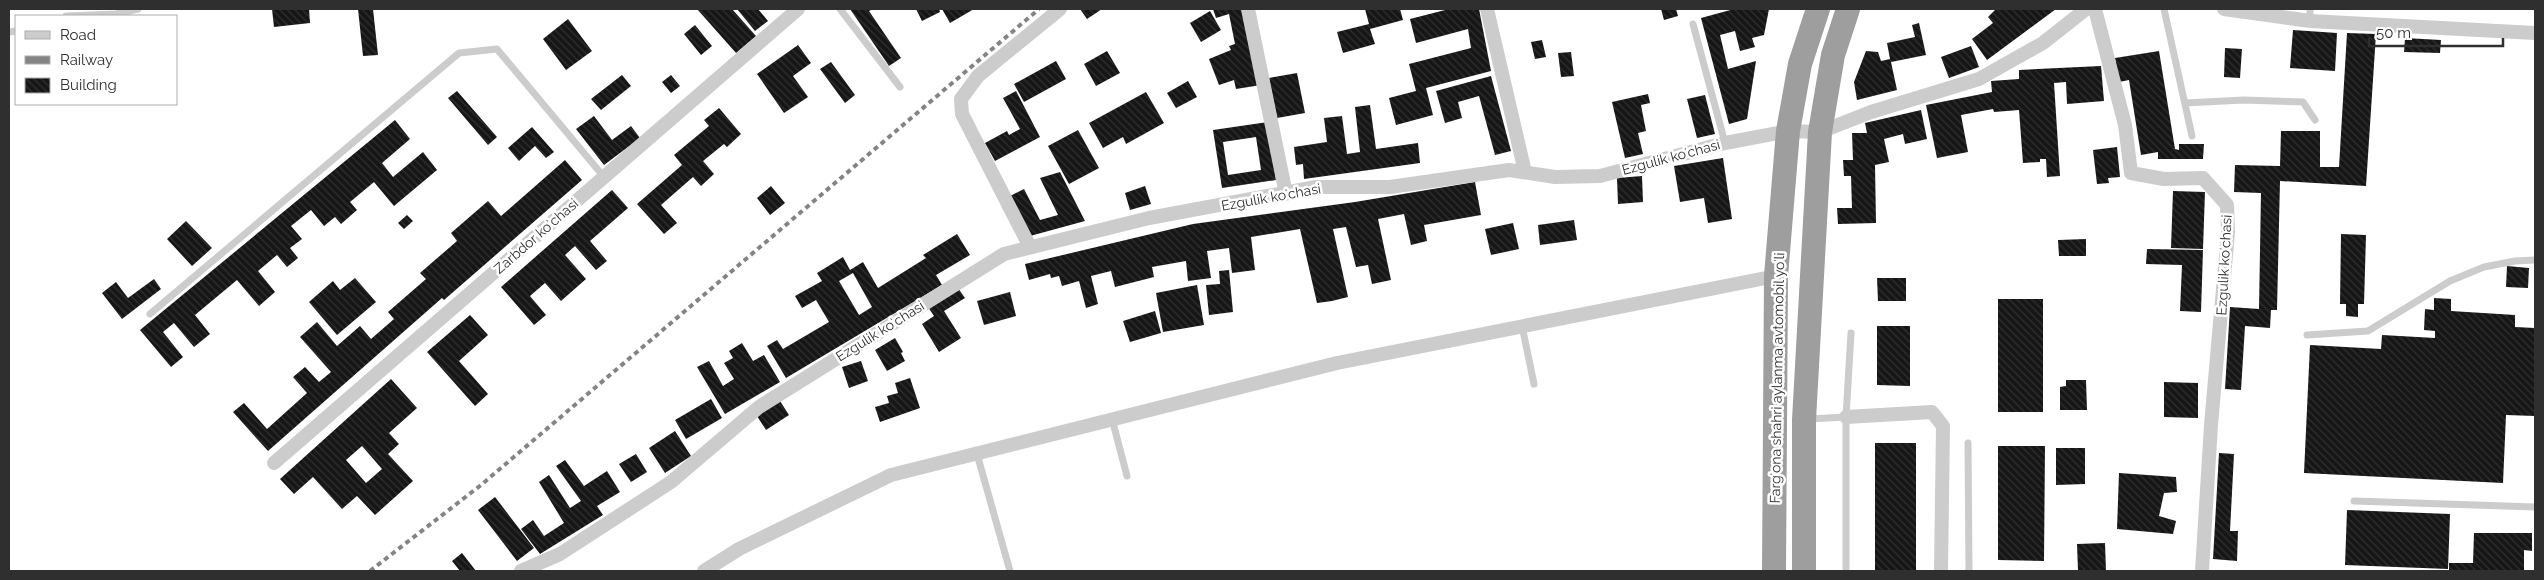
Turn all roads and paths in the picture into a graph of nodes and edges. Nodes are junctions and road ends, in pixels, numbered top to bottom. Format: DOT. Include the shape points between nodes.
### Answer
graph roads {
  1 [pos="138,9"];
  2 [pos="798,9"];
  3 [pos="840,9"];
  4 [pos="1060,9"];
  5 [pos="1248,9"];
  6 [pos="1487,9"];
  7 [pos="1818,9"];
  8 [pos="1848,9"];
  9 [pos="2086,9"];
  10 [pos="2095,9"];
  11 [pos="2164,9"];
  12 [pos="2224,9"];
  13 [pos="91,15"];
  14 [pos="2310,15"];
  15 [pos="1693,24"];
  16 [pos="2535,33"];
  17 [pos="900,88"];
  18 [pos="2185,103"];
  19 [pos="2315,120"];
  20 [pos="1788,131"];
  21 [pos="1820,132"];
  22 [pos="2192,136"];
  23 [pos="1726,142"];
  24 [pos="1525,172"];
  25 [pos="604,177"];
  26 [pos="1286,194"];
  27 [pos="1030,247"];
  28 [pos="2535,260"];
  29 [pos="1776,276"];
  30 [pos="150,314"];
  31 [pos="1522,326"];
  32 [pos="1851,333"];
  33 [pos="2307,334"];
  34 [pos="1534,384"];
  35 [pos="1846,417"];
  36 [pos="1112,420"];
  37 [pos="1804,420"];
  38 [pos="1968,443"];
  39 [pos="977,454"];
  40 [pos="274,463"];
  41 [pos="1127,476"];
  42 [pos="2354,501"];
  43 [pos="2535,507"];
  44 [pos="521,571"];
  45 [pos="704,571"];
  46 [pos="1010,571"];
  47 [pos="1774,571"];
  48 [pos="1804,571"];
  49 [pos="1846,571"];
  50 [pos="1941,571"];
  51 [pos="1969,571"];
  52 [pos="2202,571"];
  1 -- 13 [label="lane"];
  2 -- 25 [label="street, Zarbdor koʻchasi"];
  3 -- 17 [label="lane"];
  4 -- 27 [label="street" via="978,76 961,99 962,114"];
  5 -- 26 [label="street"];
  6 -- 24 [label="street"];
  7 -- 20 [label="highway, Fargʻona shahri aylanma avtomobil yoʻli" via="1800,64"];
  8 -- 21 [label="highway, Fargʻona shahri aylanma avtomobil yoʻli" via="1833,55"];
  9 -- 21 [label="street, Ezgulik koʻchasi" via="2043,43 1979,79 1871,112"];
  10 -- 52 [label="street, Ezgulik koʻchasi" via="2124,125 2131,173 2164,179 2203,178 2227,205 2228,232"];
  11 -- 18 [label="lane"];
  12 -- 14 [label="street"];
  14 -- 16 [label="street"];
  15 -- 23 [label="lane"];
  18 -- 19 [label="lane" via="2303,102"];
  18 -- 22 [label="lane"];
  20 -- 21 [label="street, Ezgulik koʻchasi"];
  20 -- 23 [label="street, Ezgulik koʻchasi"];
  20 -- 29 [label="highway, Fargʻona shahri aylanma avtomobil yoʻli"];
  21 -- 37 [label="highway, Fargʻona shahri aylanma avtomobil yoʻli"];
  23 -- 24 [label="street, Ezgulik koʻchasi" via="1600,176 1555,177"];
  24 -- 26 [label="street, Ezgulik koʻchasi" via="1509,170 1390,187 1316,187"];
  25 -- 30 [label="lane" via="497,49 459,53"];
  25 -- 40 [label="street, Zarbdor koʻchasi"];
  26 -- 27 [label="street, Ezgulik koʻchasi" via="1149,218"];
  27 -- 44 [label="street, Ezgulik koʻchasi" via="1004,254 759,407 671,482 560,554"];
  28 -- 33 [label="lane" via="2484,267 2450,281 2368,331"];
  29 -- 31 [label="street"];
  29 -- 47 [label="highway, Fargʻona shahri aylanma avtomobil yoʻli"];
  31 -- 34 [label="lane"];
  31 -- 36 [label="street" via="1337,363"];
  32 -- 35 [label="lane"];
  35 -- 37 [label="lane"];
  35 -- 49 [label="lane"];
  35 -- 50 [label="street" via="1932,412 1943,426"];
  36 -- 39 [label="street"];
  36 -- 41 [label="lane"];
  37 -- 48 [label="highway, Fargʻona shahri aylanma avtomobil yoʻli"];
  38 -- 51 [label="lane"];
  39 -- 45 [label="street" via="890,476 739,549"];
  39 -- 46 [label="lane"];
  42 -- 43 [label="lane"];
}
